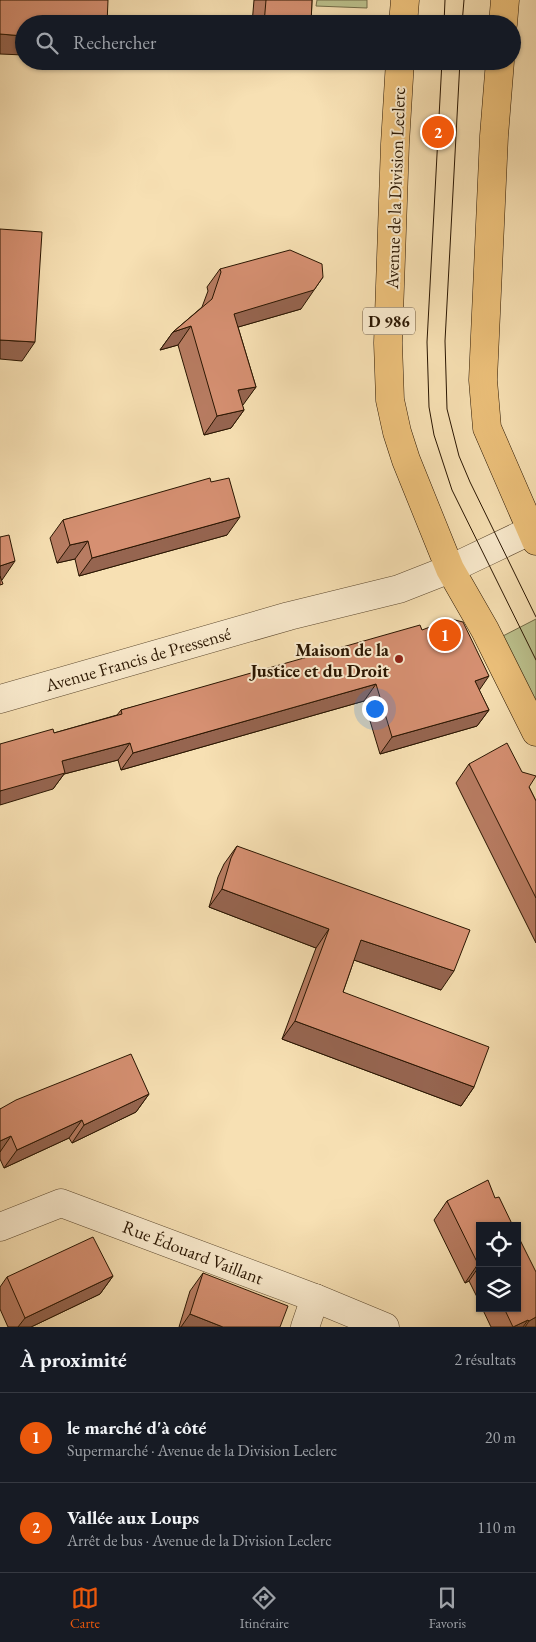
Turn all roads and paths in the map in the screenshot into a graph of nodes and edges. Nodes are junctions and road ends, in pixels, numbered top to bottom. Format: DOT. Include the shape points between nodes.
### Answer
graph roads {
  1 [pos="405,0"];
  2 [pos="505,0"];
  3 [pos="404,15"];
  4 [pos="504,15"];
  5 [pos="399,70"];
  6 [pos="499,70"];
  7 [pos="534,533"];
  8 [pos="450,570"];
  9 [pos="0,699"];
  10 [pos="536,732"];
  11 [pos="0,1227"];
  12 [pos="315,1298"];
  13 [pos="305,1327"];
  14 [pos="385,1327"];
  1 -- 3 [label="main road"];
  2 -- 4 [label="main road"];
  5 -- 8 [label="main road, Avenue de la Division Leclerc / D 986" via="388,343 390,400 406,460"];
  6 -- 7 [label="main road" via="483,380 487,428"];
  7 -- 8 [label="street, Avenue Francis de Pressensé"];
  8 -- 9 [label="street, Avenue Francis de Pressensé" via="399,589 289,616"];
  8 -- 10 [label="main road, Avenue de la Division Leclerc / D 986" via="485,630"];
  11 -- 12 [label="street, Rue Édouard Vaillant" via="61,1203"];
  12 -- 13 [label="street"];
  12 -- 14 [label="street, Rue Édouard Vaillant"];
}
